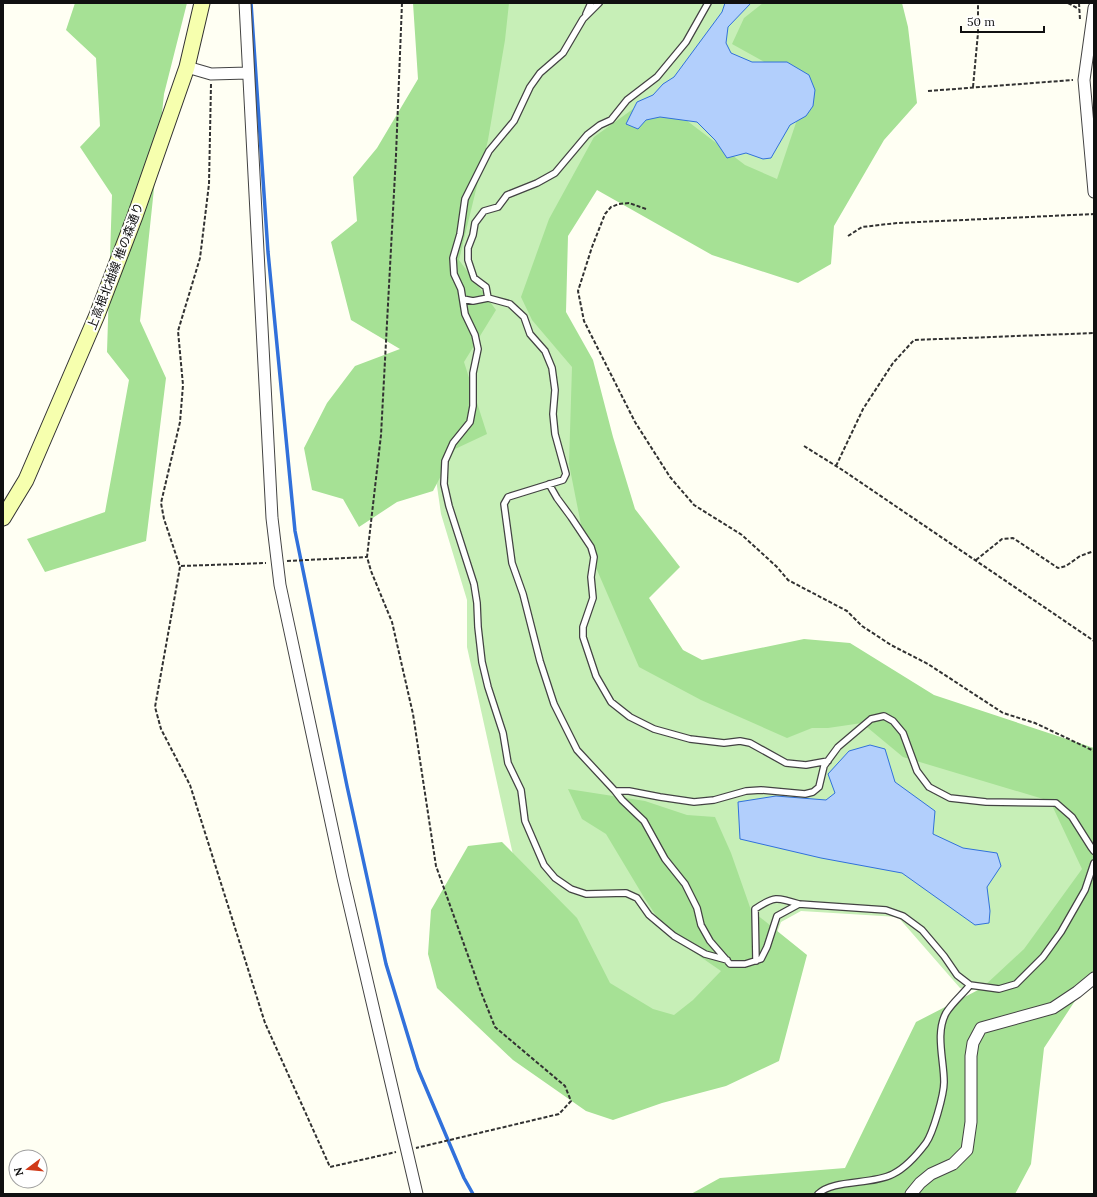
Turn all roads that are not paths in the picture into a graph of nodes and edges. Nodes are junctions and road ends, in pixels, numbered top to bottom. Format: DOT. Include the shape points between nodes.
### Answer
graph roads {
  1 [pos="202,3"];
  2 [pos="245,3"];
  3 [pos="591,3"];
  4 [pos="599,3"];
  5 [pos="708,3"];
  6 [pos="1094,8"];
  7 [pos="583,19"];
  8 [pos="188,67"];
  9 [pos="248,73"];
  10 [pos="1094,192"];
  11 [pos="488,298"];
  12 [pos="463,299"];
  13 [pos="549,484"];
  14 [pos="3,518"];
  15 [pos="828,761"];
  16 [pos="615,790"];
  17 [pos="1094,851"];
  18 [pos="1094,862"];
  19 [pos="799,904"];
  20 [pos="727,960"];
  21 [pos="756,960"];
  22 [pos="1094,978"];
  23 [pos="970,985"];
  24 [pos="416,1194"];
  25 [pos="818,1194"];
  26 [pos="911,1194"];
  1 -- 8 [label="main road, 上高根北袖線 椎の森通り"];
  2 -- 9 [label="street"];
  3 -- 7 [label="lane"];
  4 -- 7 [label="lane"];
  5 -- 11 [label="lane" via="686,42 656,77 627,100 612,120 587,135 555,173 507,195 498,207 484,211 475,223 468,248 468,260 474,278 486,287"];
  6 -- 10 [label="street" via="1084,80"];
  7 -- 12 [label="lane" via="563,53 540,73 530,87 514,121 489,151 465,199 460,234 453,258 454,274"];
  8 -- 9 [label="street" via="211,74"];
  8 -- 14 [label="main road, 上高根北袖線 椎の森通り" via="97,314 26,480"];
  9 -- 24 [label="street" via="272,518 280,585 343,878"];
  11 -- 12 [label="lane" via="473,301"];
  11 -- 13 [label="lane" via="510,304 524,317 530,334 544,351 552,368 555,434 566,474 563,480"];
  12 -- 20 [label="lane" via="465,314 475,335 478,349 473,373 473,406 470,422 453,443 445,461 444,484 474,584 482,662 503,733 508,763 521,790 525,820 544,865 555,878 571,890 586,894 626,893 637,898 649,915 674,936 705,954"];
  13 -- 15 [label="lane" via="591,547 594,557 591,577 593,598 583,627 583,637 596,676 611,702 630,717 654,728 690,739 750,743 786,763 806,765"];
  13 -- 16 [label="lane" via="508,497 504,504 512,563 554,704 577,750"];
  15 -- 16 [label="lane" via="824,766 819,787 804,794 746,791 714,800 694,802"];
  15 -- 17 [label="lane" via="838,747 871,719 884,716 893,721 903,733 917,772 929,787 950,798 986,802 1056,803 1072,817"];
  16 -- 20 [label="lane" via="644,822 665,859 685,884 697,908 701,925 710,941"];
  18 -- 23 [label="lane" via="1085,890 1060,932 1043,957 1016,984 999,989"];
  19 -- 21 [label="lane" via="777,916 767,947 761,959"];
  19 -- 21 [label="lane" via="783,899 769,899 754,909"];
  19 -- 23 [label="lane" via="886,910 903,916 922,930 957,975"];
  20 -- 21 [label="lane" via="730,964 745,964"];
  22 -- 26 [label="street" via="1053,1008 981,1028 973,1042 971,1056 972,1122 967,1150 953,1164 931,1174"];
  23 -- 25 [label="lane" via="946,1013 941,1031 944,1083 938,1112 927,1141 914,1159 893,1174 823,1189"];
}
